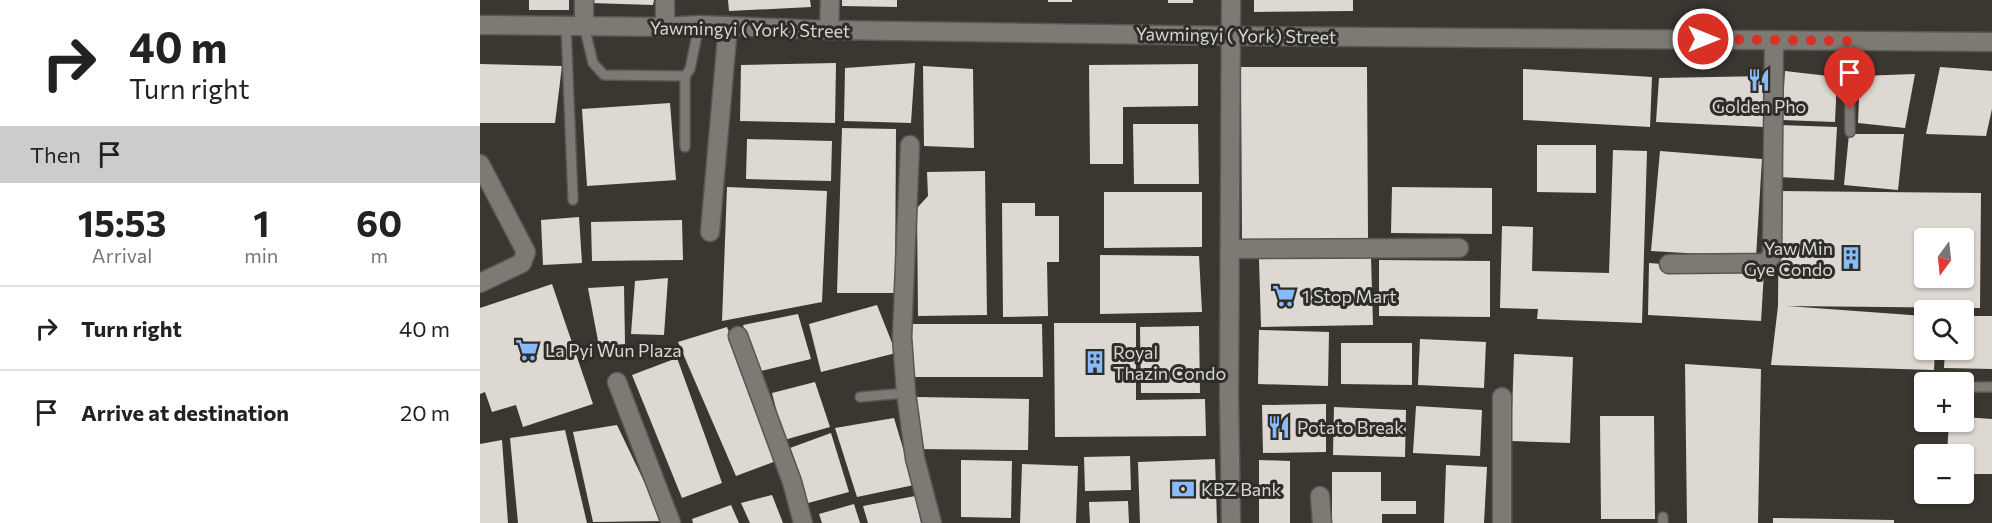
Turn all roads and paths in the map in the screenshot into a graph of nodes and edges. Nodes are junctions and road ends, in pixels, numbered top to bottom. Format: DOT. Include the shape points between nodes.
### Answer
graph roads {
  1 [pos="584,0"];
  2 [pos="664,0"];
  3 [pos="830,0"];
  4 [pos="1231,0"];
  5 [pos="480,25"];
  6 [pos="699,25"];
  7 [pos="575,26"];
  8 [pos="728,26"];
  9 [pos="665,27"];
  10 [pos="829,30"];
  11 [pos="1231,36"];
  12 [pos="1774,40"];
  13 [pos="1849,41"];
  14 [pos="1992,42"];
  15 [pos="685,76"];
  16 [pos="1850,132"];
  17 [pos="910,145"];
  18 [pos="685,147"];
  19 [pos="480,164"];
  20 [pos="573,200"];
  21 [pos="710,232"];
  22 [pos="1459,248"];
  23 [pos="1230,249"];
  24 [pos="1669,264"];
  25 [pos="480,284"];
  26 [pos="738,336"];
  27 [pos="617,381"];
  28 [pos="1976,387"];
  29 [pos="1992,387"];
  30 [pos="906,393"];
  31 [pos="860,397"];
  32 [pos="1502,398"];
  33 [pos="1320,496"];
  34 [pos="671,523"];
  35 [pos="803,523"];
  36 [pos="932,523"];
  37 [pos="1231,523"];
  38 [pos="1323,523"];
  39 [pos="1502,523"];
  1 -- 7 [label="street"];
  2 -- 9 [label="street"];
  3 -- 10 [label="street"];
  4 -- 11 [label="street"];
  5 -- 7 [label="street, Yawmingyi ( York) Street"];
  6 -- 8 [label="street, Yawmingyi ( York) Street"];
  6 -- 9 [label="street, Yawmingyi ( York) Street"];
  6 -- 15 [label="lane"];
  7 -- 9 [label="street, Yawmingyi ( York) Street"];
  7 -- 15 [label="lane" via="593,63 604,75"];
  7 -- 20 [label="lane"];
  8 -- 10 [label="street, Yawmingyi ( York) Street"];
  8 -- 21 [label="street"];
  10 -- 11 [label="street, Yawmingyi ( York) Street"];
  11 -- 12 [label="street, Yawmingyi ( York) Street"];
  11 -- 23 [label="street"];
  12 -- 13 [label="street, Yawmingyi ( York) Street"];
  12 -- 24 [label="street" via="1772,255 1766,263"];
  13 -- 14 [label="street, Yawmingyi ( York) Street"];
  13 -- 16 [label="lane"];
  15 -- 18 [label="lane"];
  17 -- 30 [label="street" via="902,337"];
  19 -- 25 [label="street" via="526,252 522,263"];
  22 -- 23 [label="street"];
  23 -- 37 [label="street"];
  26 -- 35 [label="street" via="792,482"];
  27 -- 34 [label="street"];
  28 -- 29 [label="lane"];
  30 -- 31 [label="lane"];
  30 -- 36 [label="street" via="915,458"];
  32 -- 39 [label="street"];
  33 -- 38 [label="street"];
}
